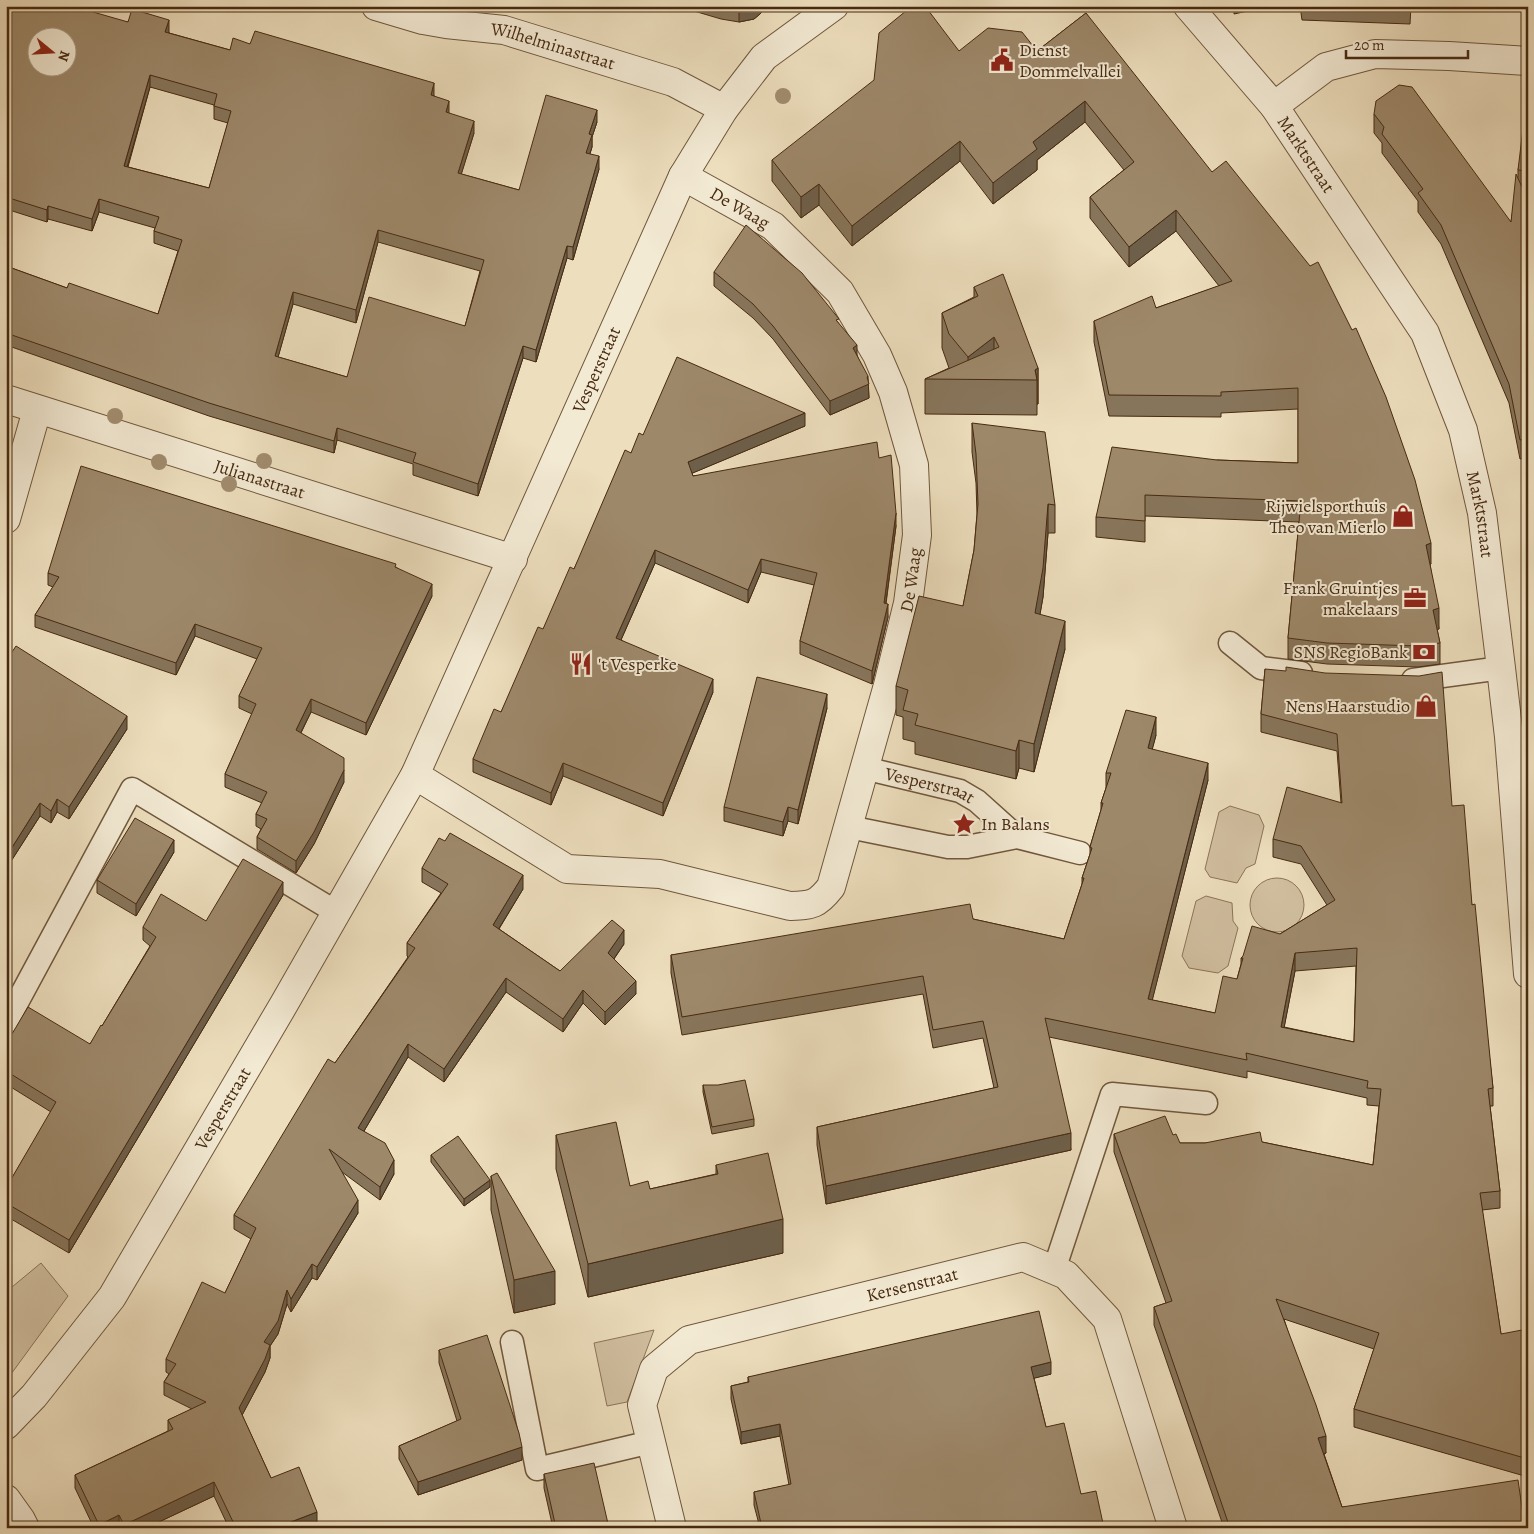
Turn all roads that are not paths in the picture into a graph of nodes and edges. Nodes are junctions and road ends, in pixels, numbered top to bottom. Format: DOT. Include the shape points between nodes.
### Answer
graph roads {
  1 [pos="376,6"];
  2 [pos="834,6"];
  3 [pos="1188,6"];
  4 [pos="1528,61"];
  5 [pos="1274,106"];
  6 [pos="724,109"];
  7 [pos="684,176"];
  8 [pos="6,399"];
  9 [pos="37,410"];
  10 [pos="6,519"];
  11 [pos="513,559"];
  12 [pos="1230,643"];
  13 [pos="1501,668"];
  14 [pos="1317,676"];
  15 [pos="1391,679"];
  16 [pos="864,768"];
  17 [pos="415,775"];
  18 [pos="848,827"];
  19 [pos="1017,837"];
  20 [pos="1080,853"];
  21 [pos="336,912"];
  22 [pos="1528,974"];
  23 [pos="6,1023"];
  24 [pos="1206,1103"];
  25 [pos="1054,1270"];
  26 [pos="512,1342"];
  27 [pos="6,1426"];
  28 [pos="651,1442"];
  29 [pos="6,1499"];
  30 [pos="25,1528"];
  31 [pos="672,1528"];
  32 [pos="1173,1528"];
  1 -- 6 [label="street, Wilhelminastraat" via="423,20 504,30 673,82"];
  2 -- 6 [label="street, Vesperstraat" via="764,58"];
  3 -- 5 [label="street, Marktstraat"];
  4 -- 5 [label="street" via="1375,54 1326,67"];
  5 -- 13 [label="street, Marktstraat" via="1425,333 1462,430 1480,504"];
  6 -- 7 [label="street, Vesperstraat"];
  7 -- 11 [label="street, Vesperstraat"];
  7 -- 16 [label="street, De Waag" via="773,226 840,292 878,355 893,392 914,465 917,535 908,603"];
  8 -- 9 [label="street, Julianastraat"];
  9 -- 10 [label="street"];
  9 -- 11 [label="street, Julianastraat"];
  11 -- 17 [label="street, Vesperstraat"];
  12 -- 14 [label="lane" via="1261,668"];
  13 -- 15 [label="lane" via="1419,680"];
  13 -- 22 [label="street, Marktstraat"];
  16 -- 18 [label="street, De Waag"];
  16 -- 19 [label="lane, Vesperstraat" via="960,791 977,801"];
  17 -- 18 [label="street, De Waag" via="567,870 660,874 790,906 808,906 822,899 831,887"];
  17 -- 21 [label="street, Vesperstraat"];
  18 -- 19 [label="lane" via="948,848"];
  19 -- 20 [label="lane"];
  21 -- 23 [label="lane" via="132,789"];
  21 -- 27 [label="street, Vesperstraat" via="112,1298"];
  24 -- 25 [label="lane" via="1112,1094"];
  25 -- 28 [label="street, Kersenstraat" via="1023,1257 689,1340 654,1369 642,1405"];
  25 -- 32 [label="street, Kersenstraat" via="1066,1275 1106,1319"];
  26 -- 28 [label="lane" via="537,1469"];
  28 -- 31 [label="street, Kersenstraat"];
  29 -- 30 [label="street"];
}
